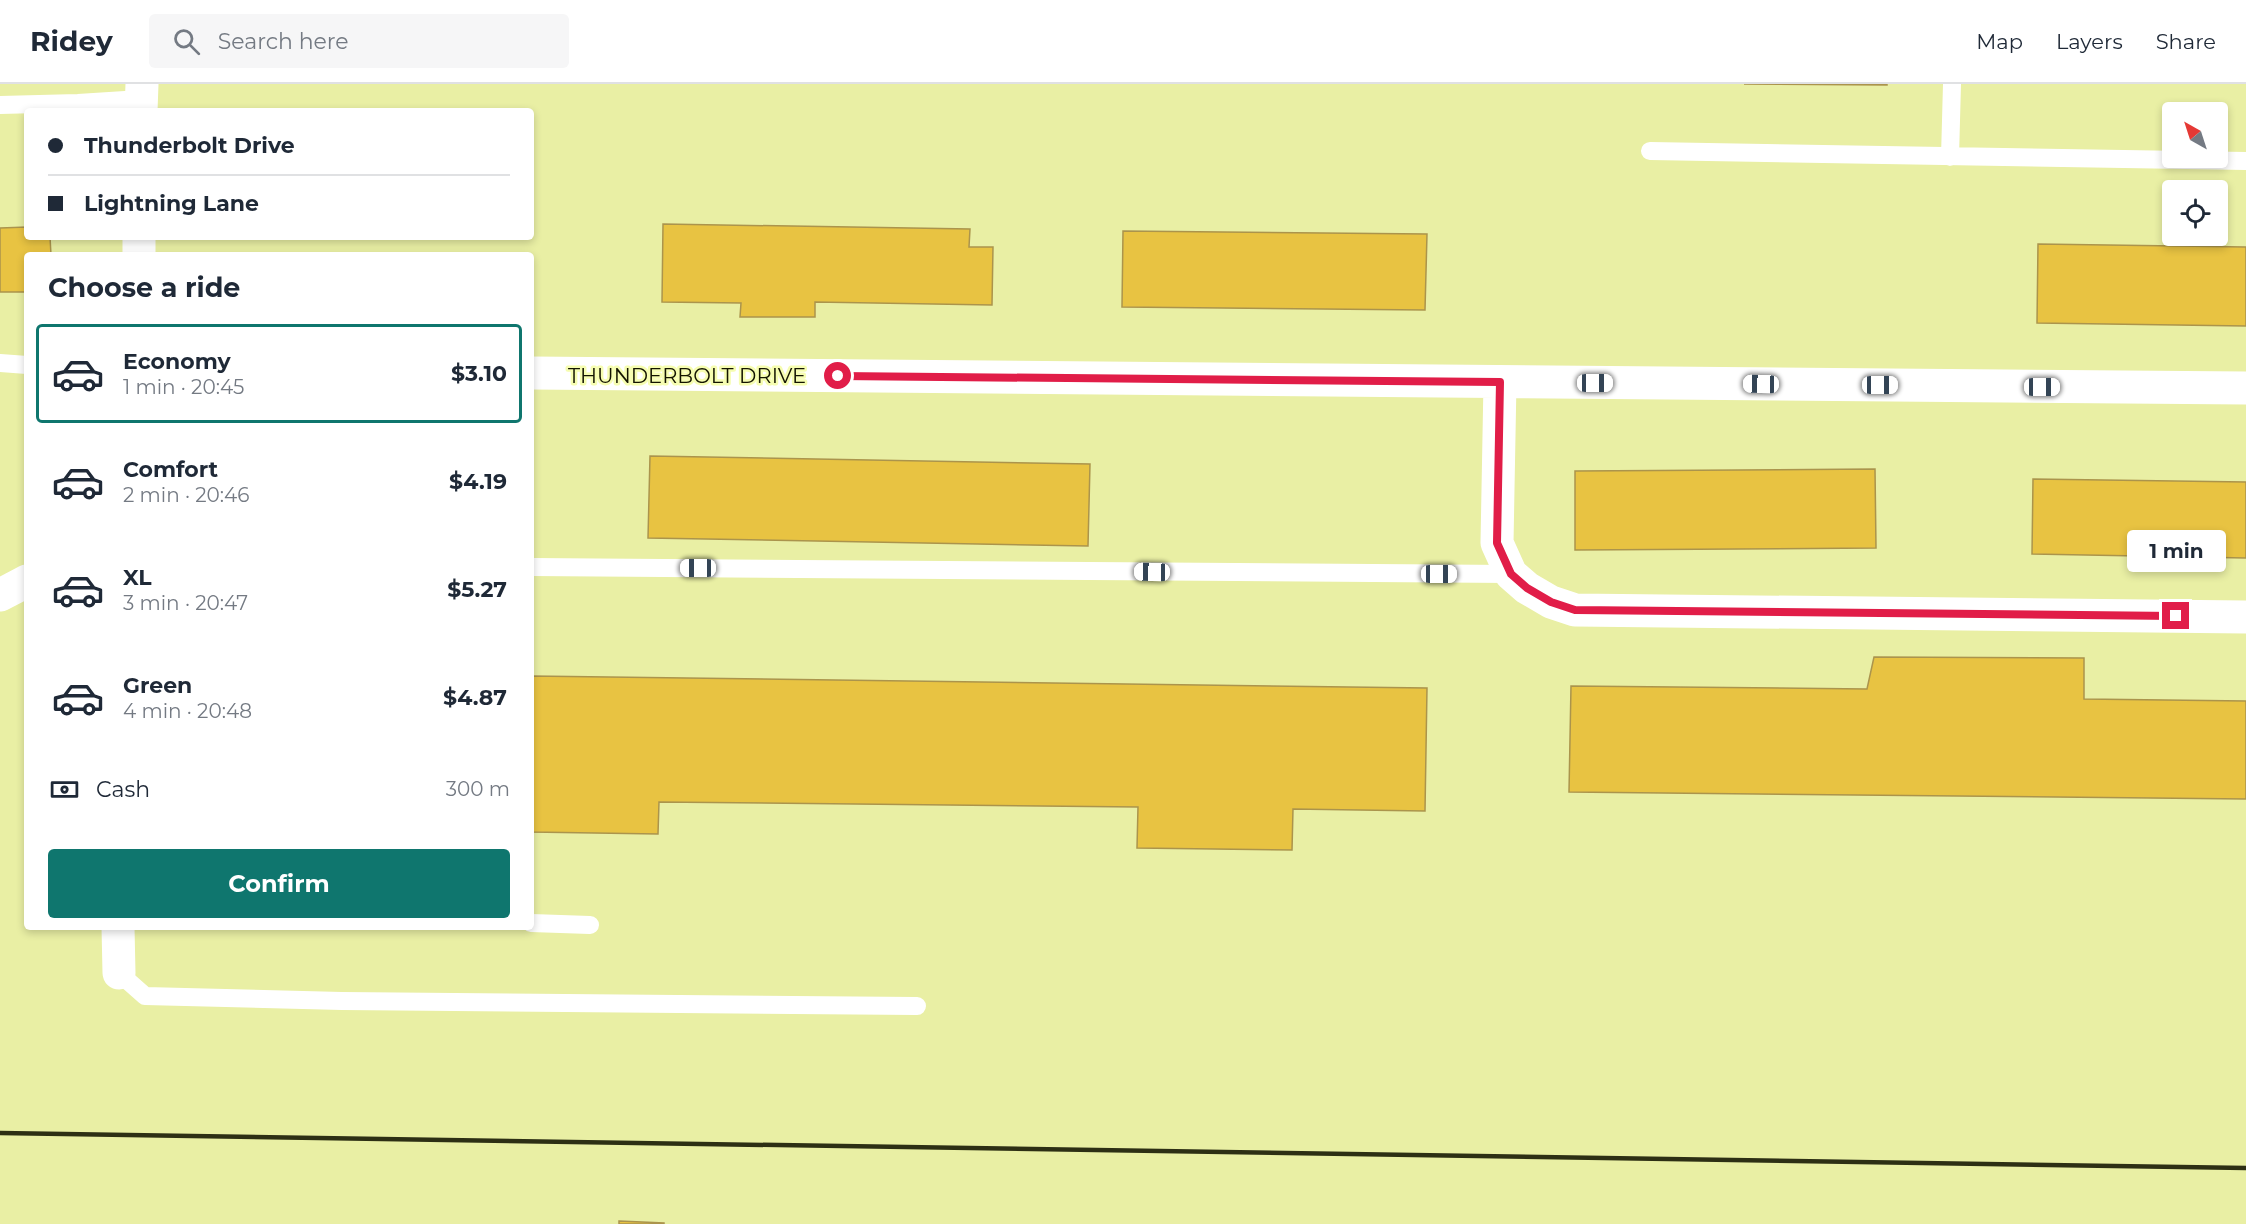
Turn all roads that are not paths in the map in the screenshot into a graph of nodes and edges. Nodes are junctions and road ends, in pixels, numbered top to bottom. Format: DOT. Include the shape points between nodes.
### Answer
graph roads {
  1 [pos="1952,84"];
  2 [pos="141,98"];
  3 [pos="0,105"];
  4 [pos="1650,151"];
  5 [pos="1950,157"];
  6 [pos="2246,161"];
  7 [pos="0,363"];
  8 [pos="24,365"];
  9 [pos="534,373"];
  10 [pos="1500,382"];
  11 [pos="2246,388"];
  12 [pos="534,567"];
  13 [pos="1511,574"];
  14 [pos="24,583"];
  15 [pos="0,595"];
  16 [pos="2246,617"];
  17 [pos="534,923"];
  18 [pos="590,925"];
  19 [pos="118,930"];
  20 [pos="119,974"];
  21 [pos="918,1006"];
  1 -- 5 [label="lane"];
  2 -- 3 [label="lane"];
  4 -- 5 [label="lane"];
  5 -- 6 [label="lane"];
  7 -- 8 [label="lane"];
  9 -- 10 [label="street, THUNDERBOLT DRIVE"];
  10 -- 11 [label="street, THUNDERBOLT DRIVE"];
  10 -- 13 [label="street" via="1497,543"];
  12 -- 13 [label="lane"];
  13 -- 16 [label="street" via="1551,602 1575,610"];
  14 -- 15 [label="street"];
  17 -- 18 [label="lane"];
  19 -- 20 [label="street"];
  20 -- 21 [label="lane" via="145,996"];
}
